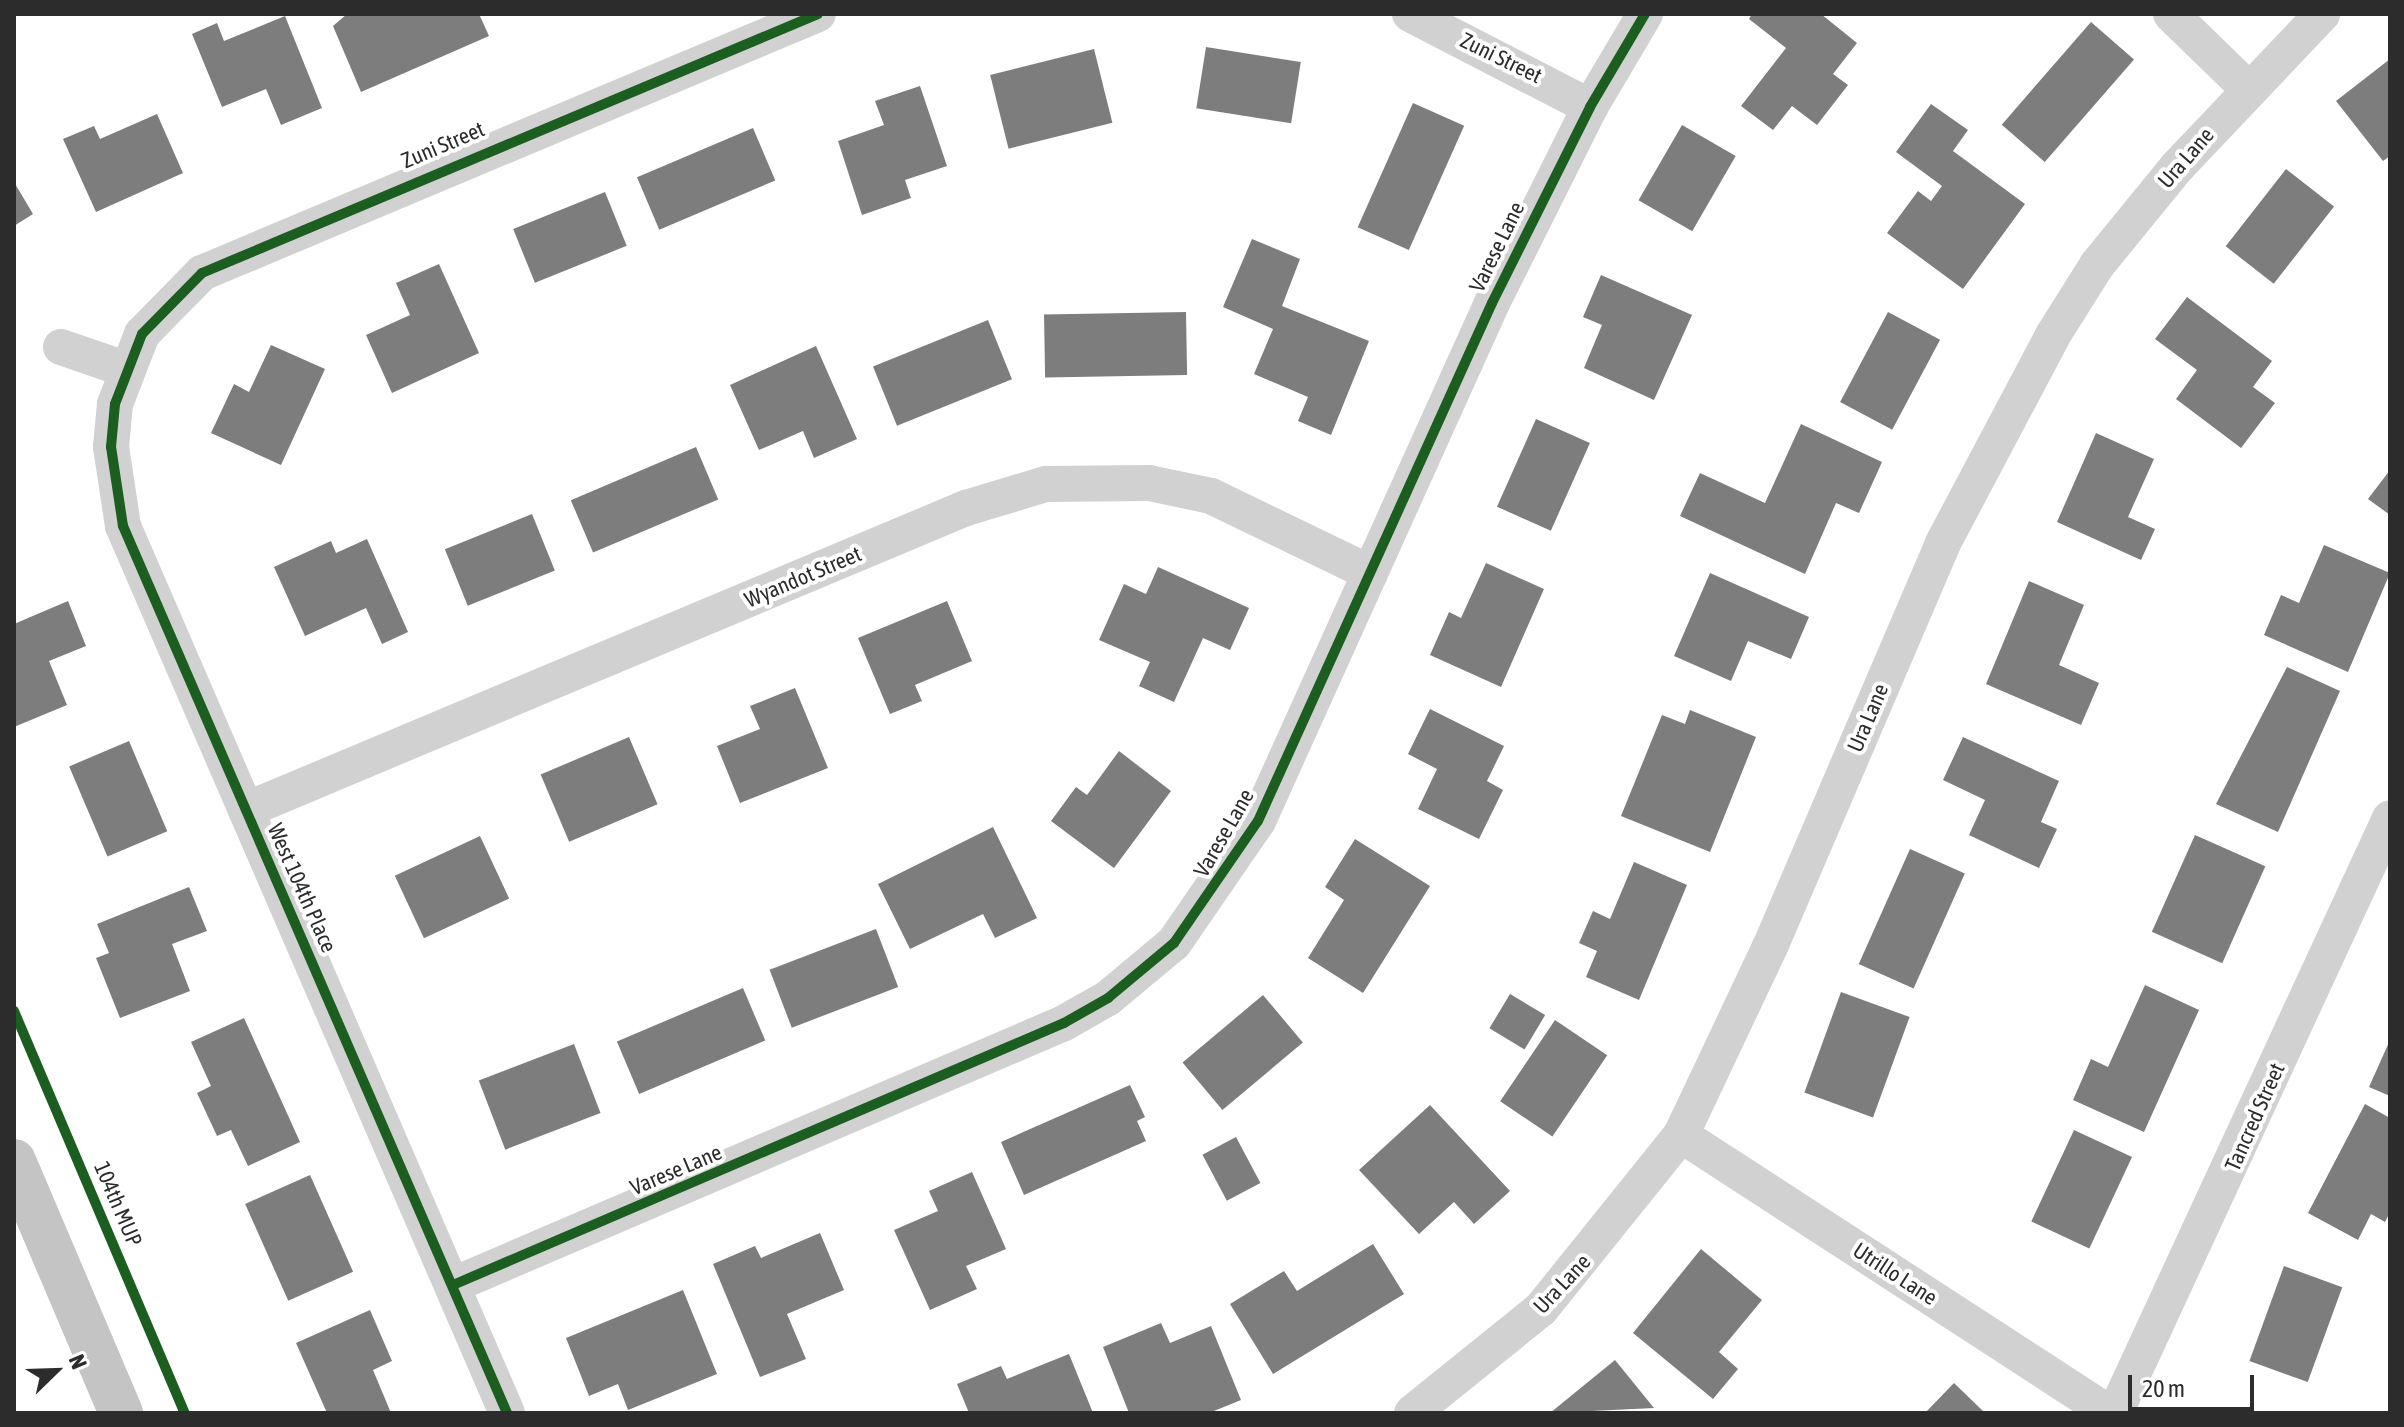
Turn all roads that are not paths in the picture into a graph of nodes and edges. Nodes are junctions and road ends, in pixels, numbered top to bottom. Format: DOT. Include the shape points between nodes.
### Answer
graph roads {
  1 [pos="818,14"];
  2 [pos="1410,14"];
  3 [pos="1645,14"];
  4 [pos="2171,14"];
  5 [pos="2322,14"];
  6 [pos="2248,89"];
  7 [pos="1590,107"];
  8 [pos="61,347"];
  9 [pos="125,369"];
  10 [pos="1370,573"];
  11 [pos="246,810"];
  12 [pos="2390,818"];
  13 [pos="1681,1135"];
  14 [pos="14,1161"];
  15 [pos="14,1233"];
  16 [pos="57,1261"];
  17 [pos="453,1285"];
  18 [pos="121,1413"];
  19 [pos="507,1413"];
  20 [pos="1412,1413"];
  21 [pos="2112,1413"];
  1 -- 9 [label="street, Zuni Street" via="202,273 142,334"];
  2 -- 7 [label="street, Zuni Street"];
  3 -- 7 [label="street, Varese Lane"];
  4 -- 6 [label="street"];
  5 -- 6 [label="street, Ura Lane"];
  6 -- 13 [label="street, Ura Lane" via="2107,253 2053,335 1943,543 1770,947"];
  7 -- 10 [label="street, Varese Lane" via="1492,303"];
  8 -- 9 [label="street"];
  9 -- 11 [label="street, West 104th Place" via="111,447 116,499"];
  10 -- 11 [label="street, Wyandot Street" via="1211,496 1149,483 1046,484 966,508"];
  10 -- 17 [label="street, Varese Lane" via="1258,821 1203,908 1145,971 1064,1023 936,1082"];
  11 -- 17 [label="street, West 104th Place"];
  12 -- 21 [label="street, Tancred Street"];
  13 -- 20 [label="street, Ura Lane" via="1541,1309"];
  13 -- 21 [label="street, Utrillo Lane"];
  14 -- 16 [label="main road"];
  15 -- 16 [label="main road" via="29,1250"];
  16 -- 18 [label="main road"];
  17 -- 19 [label="street, West 104th Place"];
}
